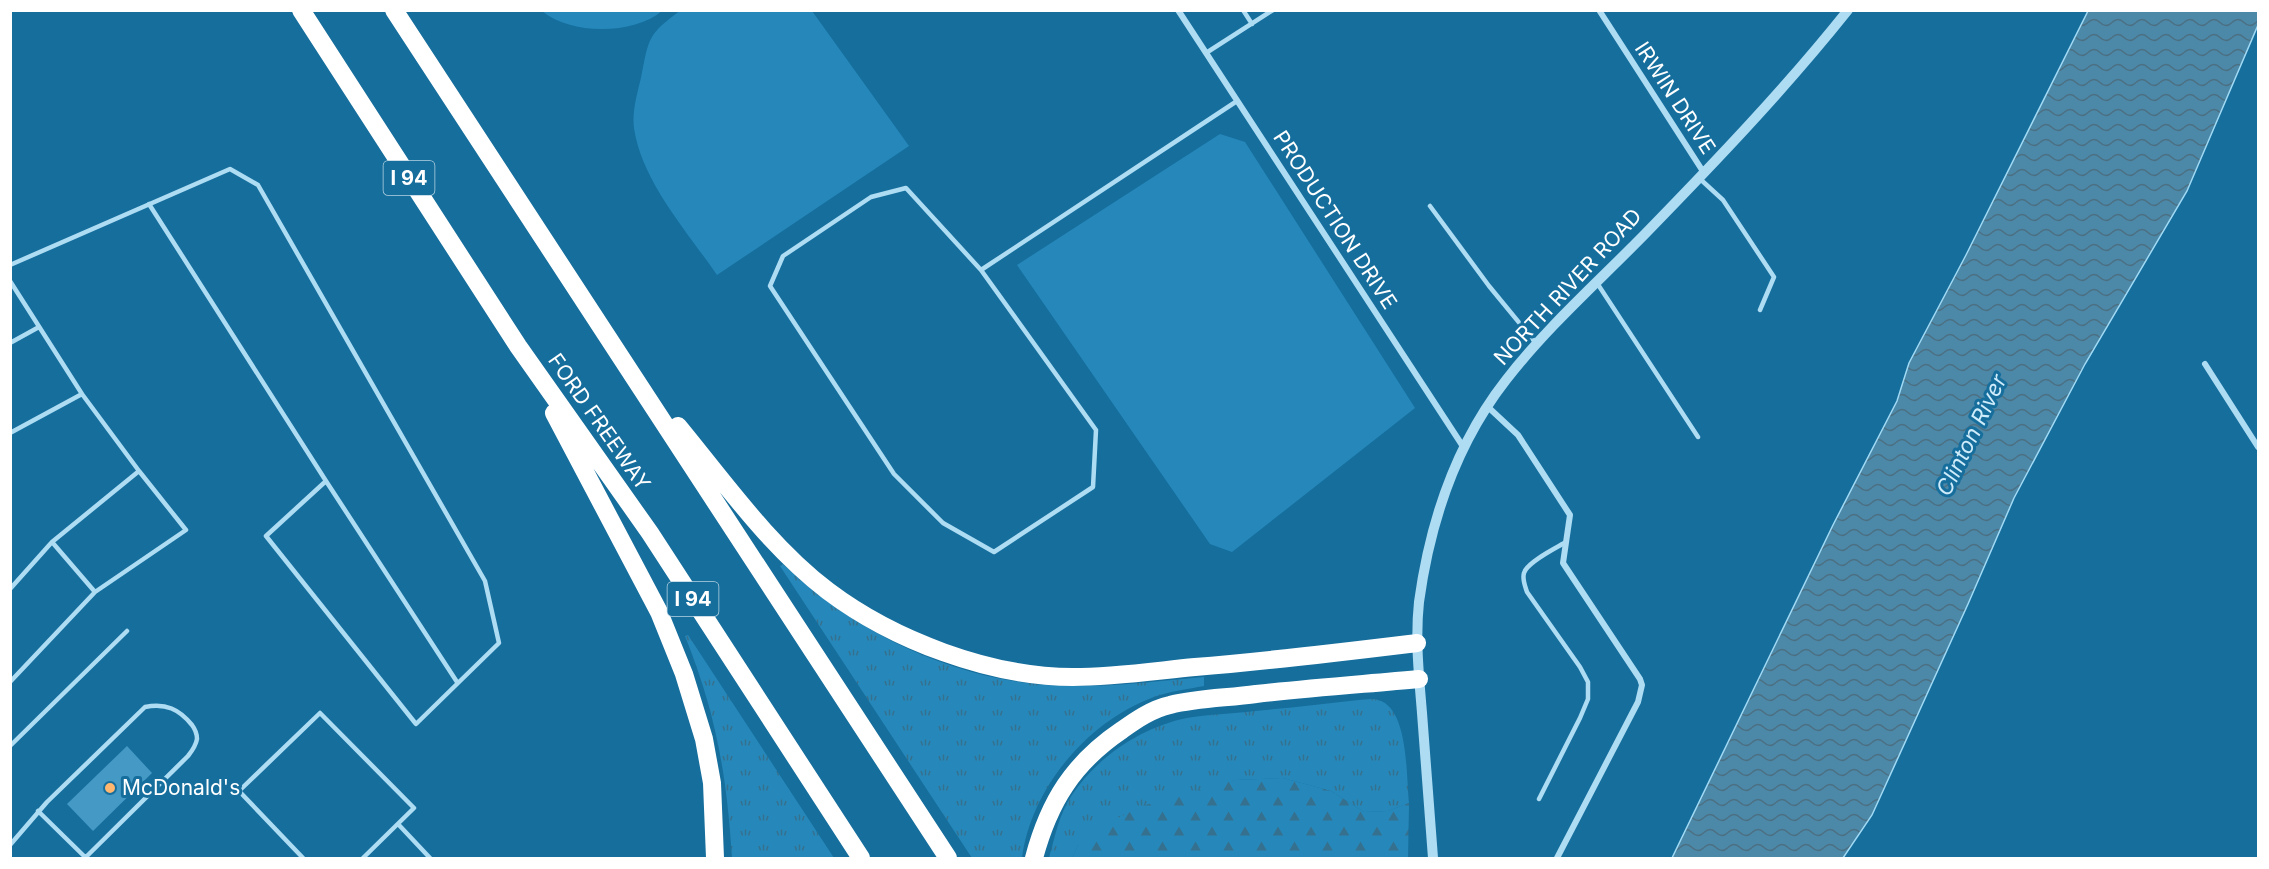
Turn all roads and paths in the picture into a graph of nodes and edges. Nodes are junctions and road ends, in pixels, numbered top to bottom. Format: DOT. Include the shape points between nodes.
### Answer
graph roads {
  1 [pos="301,10"];
  2 [pos="394,10"];
  3 [pos="1178,10"];
  4 [pos="1243,10"];
  5 [pos="1272,10"];
  6 [pos="1599,10"];
  7 [pos="1848,10"];
  8 [pos="1252,24"];
  9 [pos="1206,54"];
  10 [pos="1237,101"];
  11 [pos="1701,176"];
  12 [pos="149,204"];
  13 [pos="1430,206"];
  14 [pos="10,265"];
  15 [pos="981,270"];
  16 [pos="10,281"];
  17 [pos="1597,283"];
  18 [pos="1760,310"];
  19 [pos="39,327"];
  20 [pos="10,343"];
  21 [pos="1537,344"];
  22 [pos="518,346"];
  23 [pos="616,350"];
  24 [pos="2205,364"];
  25 [pos="82,394"];
  26 [pos="1488,407"];
  27 [pos="10,433"];
  28 [pos="1698,437"];
  29 [pos="2259,447"];
  30 [pos="1464,448"];
  31 [pos="139,471"];
  32 [pos="326,481"];
  33 [pos="52,542"];
  34 [pos="1566,542"];
  35 [pos="10,589"];
  36 [pos="95,592"];
  37 [pos="127,631"];
  38 [pos="1417,643"];
  39 [pos="1419,679"];
  40 [pos="10,682"];
  41 [pos="457,682"];
  42 [pos="10,746"];
  43 [pos="1539,799"];
  44 [pos="38,811"];
  45 [pos="398,824"];
  46 [pos="10,845"];
  47 [pos="86,858"];
  48 [pos="303,858"];
  49 [pos="363,858"];
  50 [pos="430,858"];
  51 [pos="716,858"];
  52 [pos="861,858"];
  53 [pos="948,858"];
  54 [pos="1034,858"];
  55 [pos="1433,858"];
  56 [pos="1557,858"];
  1 -- 22 [label="highway, FORD FREEWAY / I 94"];
  2 -- 23 [label="highway"];
  3 -- 9 [label="street, PRODUCTION DRIVE"];
  4 -- 8 [label="lane"];
  5 -- 8 [label="lane"];
  6 -- 11 [label="street, IRWIN DRIVE"];
  7 -- 11 [label="street, NORTH RIVER ROAD" via="1816,51"];
  8 -- 9 [label="lane"];
  9 -- 10 [label="street, PRODUCTION DRIVE"];
  10 -- 15 [label="lane"];
  10 -- 30 [label="street, PRODUCTION DRIVE"];
  11 -- 17 [label="street, NORTH RIVER ROAD"];
  11 -- 18 [label="lane" via="1723,200 1774,277"];
  12 -- 14 [label="lane"];
  12 -- 32 [label="lane"];
  12 -- 41 [label="lane" via="230,169 258,185 485,581 499,643"];
  13 -- 21 [label="lane"];
  15 -- 15 [label="lane" via="906,188 871,196 783,256 770,286 894,474 943,523 994,552 1094,487 1096,430"];
  16 -- 19 [label="lane"];
  17 -- 21 [label="street, NORTH RIVER ROAD"];
  17 -- 28 [label="lane"];
  19 -- 20 [label="lane"];
  19 -- 25 [label="lane"];
  21 -- 26 [label="street, NORTH RIVER ROAD"];
  22 -- 51 [label="highway" via="659,612 684,674 704,739 712,783"];
  22 -- 52 [label="highway, FORD FREEWAY / I 94" via="650,533"];
  23 -- 38 [label="highway" via="767,536 827,590 874,621 952,655 1025,673 1071,677 1292,659"];
  23 -- 53 [label="highway"];
  24 -- 29 [label="street"];
  25 -- 27 [label="lane"];
  25 -- 31 [label="lane"];
  26 -- 30 [label="street, NORTH RIVER ROAD"];
  26 -- 34 [label="street" via="1518,435 1570,515"];
  30 -- 38 [label="street, NORTH RIVER ROAD" via="1447,486 1428,550"];
  31 -- 33 [label="lane"];
  31 -- 36 [label="lane" via="186,530"];
  32 -- 41 [label="lane"];
  32 -- 41 [label="lane" via="266,536 416,724"];
  33 -- 35 [label="lane"];
  33 -- 36 [label="lane"];
  34 -- 43 [label="lane" via="1524,571 1527,592 1588,682 1588,699"];
  34 -- 56 [label="street" via="1563,563 1642,686 1638,702"];
  36 -- 40 [label="lane"];
  37 -- 42 [label="lane"];
  38 -- 39 [label="street, NORTH RIVER ROAD"];
  39 -- 54 [label="highway" via="1170,705 1149,713 1107,740 1068,778 1052,807"];
  39 -- 55 [label="street, NORTH RIVER ROAD"];
  44 -- 46 [label="lane"];
  44 -- 47 [label="lane"];
  44 -- 47 [label="lane" via="146,707 158,704 181,713 195,730 195,747"];
  45 -- 48 [label="lane" via="414,808 321,713 239,791"];
  45 -- 49 [label="lane"];
  45 -- 50 [label="lane"];
}
